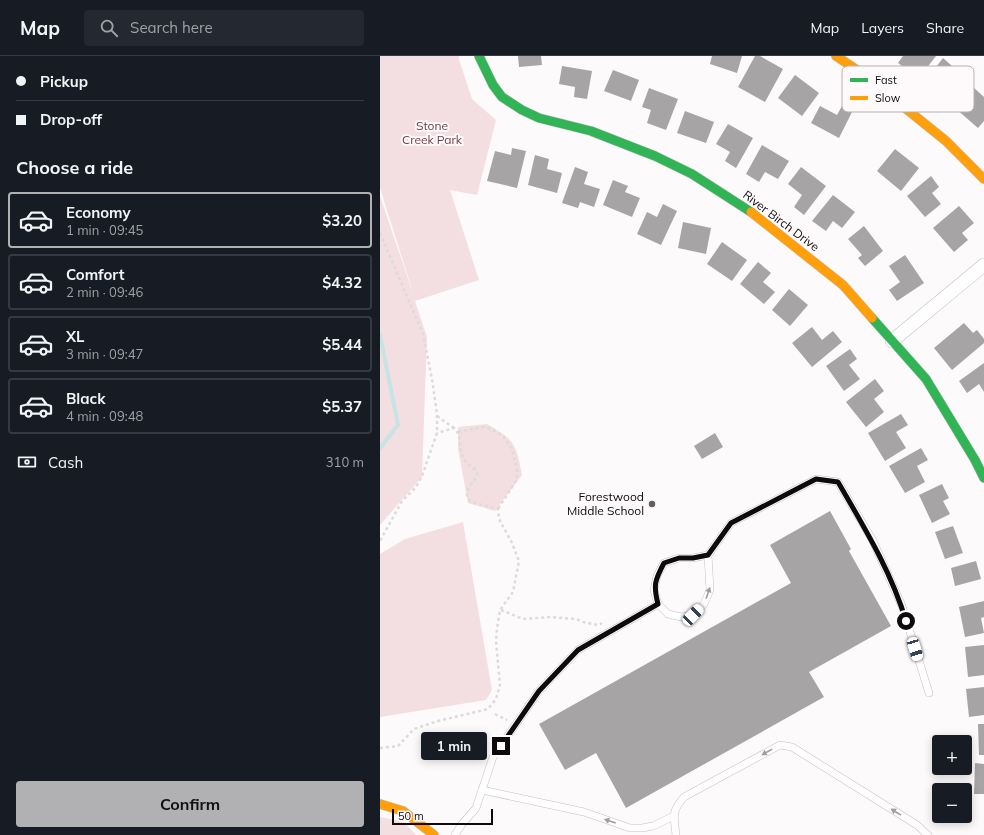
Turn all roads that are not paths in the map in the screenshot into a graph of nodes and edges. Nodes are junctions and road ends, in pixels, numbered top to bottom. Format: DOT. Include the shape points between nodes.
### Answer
graph roads {
  1 [pos="480,56"];
  2 [pos="836,56"];
  3 [pos="851,66"];
  4 [pos="910,112"];
  5 [pos="984,179"];
  6 [pos="984,265"];
  7 [pos="892,341"];
  8 [pos="984,478"];
  9 [pos="708,555"];
  10 [pos="658,604"];
  11 [pos="928,693"];
  12 [pos="482,790"];
  13 [pos="380,804"];
  14 [pos="674,816"];
  15 [pos="434,835"];
  16 [pos="455,835"];
  17 [pos="676,835"];
  18 [pos="928,835"];
  1 -- 7 [label="street, River Birch Drive" via="493,85 502,97 522,110 539,118 591,131 655,156 692,174 759,217 843,284"];
  2 -- 3 [label="street"];
  4 -- 5 [label="street" via="946,141"];
  6 -- 7 [label="street"];
  7 -- 8 [label="street, River Birch Drive" via="926,379"];
  9 -- 10 [label="lane" via="679,558 664,563 657,576 654,590"];
  10 -- 9 [label="lane, one-way" via="668,614 681,617 693,615 704,604 710,590"];
  9 -- 11 [label="lane" via="731,523 816,479 838,482 873,541 902,606"];
  10 -- 12 [label="lane" via="578,650 539,691 493,757"];
  14 -- 12 [label="lane, one-way" via="653,826 630,828 584,812"];
  12 -- 16 [label="lane" via="476,808"];
  13 -- 15 [label="street" via="403,811"];
  14 -- 17 [label="lane"];
  18 -- 14 [label="lane, one-way" via="917,825 792,747 780,745 684,797 676,807"];
}
